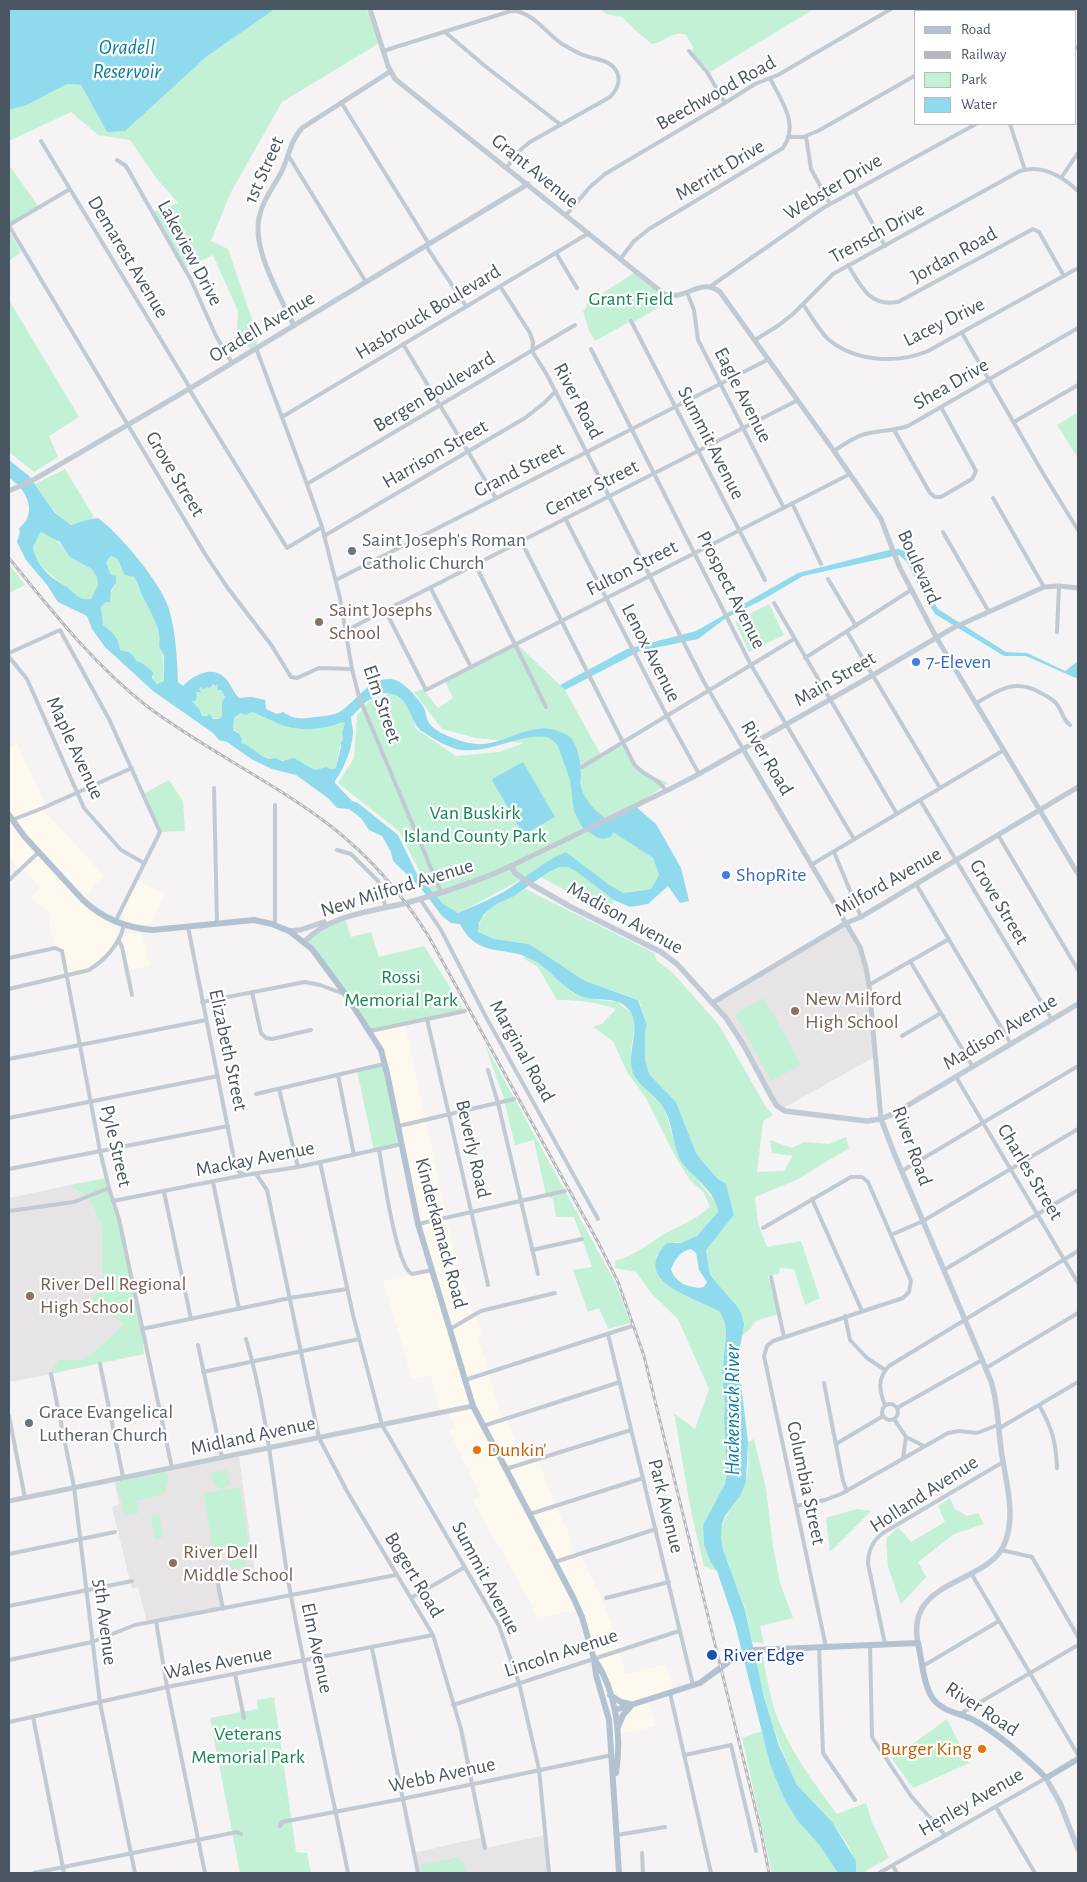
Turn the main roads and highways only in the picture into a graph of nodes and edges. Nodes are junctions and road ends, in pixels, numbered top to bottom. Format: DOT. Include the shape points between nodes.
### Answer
graph roads {
  1 [pos="10,819"];
  2 [pos="511,866"];
  3 [pos="336,920"];
  4 [pos="289,931"];
  5 [pos="304,942"];
  6 [pos="1078,1004"];
  7 [pos="881,1119"];
  8 [pos="918,1643"];
  9 [pos="594,1658"];
  10 [pos="610,1694"];
  11 [pos="634,1704"];
  12 [pos="615,1710"];
  13 [pos="617,1731"];
  14 [pos="617,1746"];
  15 [pos="612,1755"];
  16 [pos="1078,1759"];
  17 [pos="1046,1778"];
  18 [pos="614,1783"];
  19 [pos="1078,1849"];
  20 [pos="619,1873"];
  1 -- 4 [label="main road, Kinderkamack Road" via="88,905 115,922 153,930 254,920"];
  2 -- 3 [label="main road, New Milford Avenue" via="472,883"];
  2 -- 7 [label="main road, Madison Avenue" via="515,873 532,885 669,958 685,972 735,1031 777,1106 785,1111 867,1121"];
  3 -- 4 [label="main road"];
  3 -- 5 [label="main road, New Milford Avenue" via="316,930"];
  4 -- 5 [label="main road, Kinderkamack Road"];
  5 -- 9 [label="main road, Kinderkamack Road" via="346,995 381,1050 418,1224 473,1406 582,1617"];
  6 -- 7 [label="main road, Madison Avenue"];
  7 -- 8 [label="main road, River Road" via="986,1368 994,1393 1010,1512 1008,1532 1001,1550 992,1561 942,1589 925,1605 917,1626"];
  8 -- 11 [label="main road" via="755,1650 741,1655 693,1685"];
  8 -- 17 [label="main road, River Road" via="933,1699 943,1708 984,1726"];
  9 -- 10 [label="main road"];
  9 -- 15 [label="main road, Kinderkamack Road" via="609,1720"];
  10 -- 11 [label="main road" via="620,1702"];
  10 -- 12 [label="main road"];
  11 -- 12 [label="main road"];
  11 -- 13 [label="main road" via="623,1715"];
  12 -- 13 [label="main road"];
  13 -- 14 [label="main road"];
  14 -- 15 [label="main road"];
  14 -- 18 [label="main road"];
  15 -- 18 [label="main road, Kinderkamack Road"];
  16 -- 17 [label="main road, Henley Avenue"];
  17 -- 19 [label="main road, River Road"];
  18 -- 20 [label="main road, Kinderkamack Road"];
}
